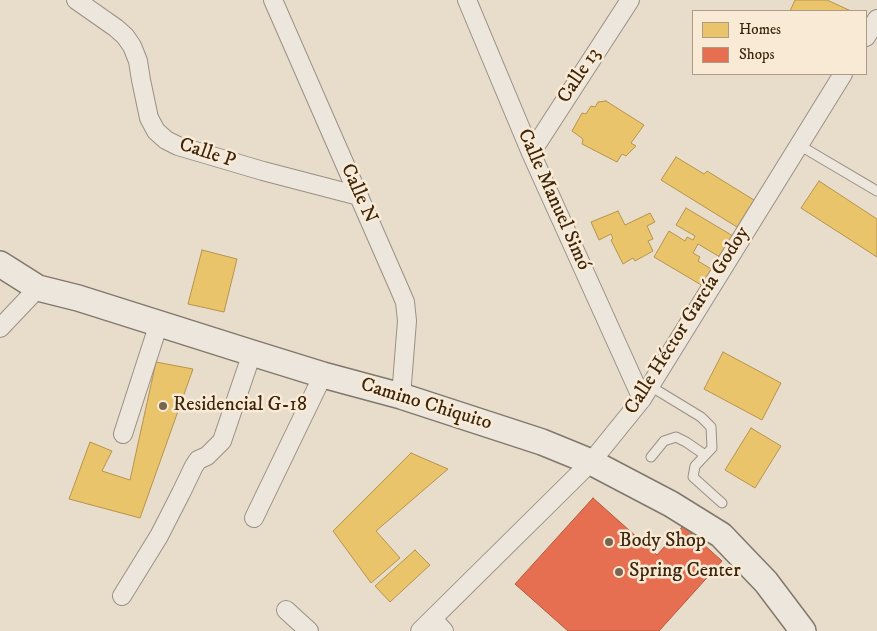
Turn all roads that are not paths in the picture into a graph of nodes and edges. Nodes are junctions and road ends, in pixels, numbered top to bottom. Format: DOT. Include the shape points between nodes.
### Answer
graph roads {
  1 [pos="76,0"];
  2 [pos="273,0"];
  3 [pos="467,0"];
  4 [pos="630,0"];
  5 [pos="877,19"];
  6 [pos="867,35"];
  7 [pos="842,75"];
  8 [pos="798,145"];
  9 [pos="531,153"];
  10 [pos="877,191"];
  11 [pos="359,196"];
  12 [pos="0,264"];
  13 [pos="38,288"];
  14 [pos="159,323"];
  15 [pos="0,328"];
  16 [pos="252,354"];
  17 [pos="324,375"];
  18 [pos="646,393"];
  19 [pos="401,396"];
  20 [pos="123,434"];
  21 [pos="705,455"];
  22 [pos="651,457"];
  23 [pos="591,462"];
  24 [pos="722,504"];
  25 [pos="254,518"];
  26 [pos="122,596"];
  27 [pos="286,610"];
  28 [pos="438,625"];
  29 [pos="309,631"];
  30 [pos="420,631"];
  31 [pos="803,631"];
  1 -- 11 [label="street, Calle P" via="116,28 132,46 149,118 166,140 263,171"];
  2 -- 11 [label="street, Calle N"];
  3 -- 9 [label="street, Calle Manuel Simó"];
  4 -- 9 [label="street, Calle 13"];
  5 -- 6 [label="street"];
  7 -- 8 [label="street, Calle Héctor García Godoy"];
  8 -- 10 [label="lane"];
  8 -- 18 [label="street, Calle Héctor García Godoy"];
  9 -- 18 [label="street, Calle Manuel Simó"];
  11 -- 19 [label="street, Calle N" via="405,302 407,321"];
  12 -- 13 [label="main road, Camino Chiquito"];
  13 -- 14 [label="main road, Camino Chiquito"];
  13 -- 15 [label="street"];
  14 -- 16 [label="main road, Camino Chiquito"];
  14 -- 20 [label="street"];
  16 -- 17 [label="main road, Camino Chiquito"];
  16 -- 26 [label="street" via="222,441 194,466 147,558"];
  17 -- 19 [label="main road, Camino Chiquito"];
  17 -- 25 [label="street"];
  18 -- 21 [label="lane" via="701,417 711,427 712,448"];
  18 -- 23 [label="street, Calle Héctor García Godoy"];
  19 -- 23 [label="main road, Camino Chiquito" via="542,442"];
  21 -- 22 [label="lane" via="676,437 664,441"];
  21 -- 24 [label="lane" via="695,466 693,477"];
  23 -- 28 [label="street, Calle Héctor García Godoy"];
  23 -- 31 [label="main road, Camino Chiquito" via="671,504 720,535 766,582"];
  27 -- 29 [label="street"];
  28 -- 30 [label="street, Calle Héctor García Godoy"];
}
